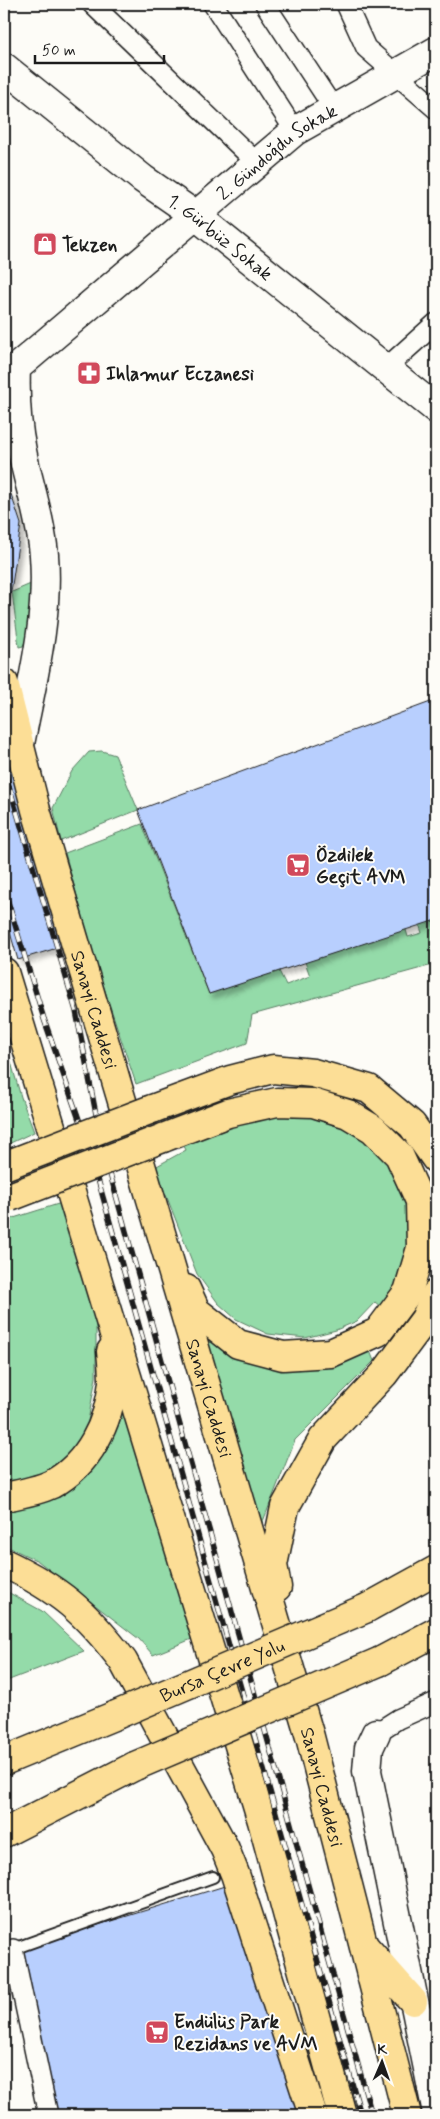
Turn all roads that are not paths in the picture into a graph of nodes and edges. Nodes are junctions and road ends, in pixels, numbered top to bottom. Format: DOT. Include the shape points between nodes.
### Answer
graph roads {
  1 [pos="92,4"];
  2 [pos="213,4"];
  3 [pos="265,4"];
  4 [pos="346,4"];
  5 [pos="436,51"];
  6 [pos="4,67"];
  7 [pos="396,74"];
  8 [pos="436,108"];
  9 [pos="334,109"];
  10 [pos="295,131"];
  11 [pos="256,162"];
  12 [pos="195,215"];
  13 [pos="436,323"];
  14 [pos="386,368"];
  15 [pos="436,409"];
  16 [pos="4,447"];
  17 [pos="27,469"];
  18 [pos="4,683"];
  19 [pos="20,744"];
  20 [pos="4,972"];
  21 [pos="436,1159"];
  22 [pos="4,1166"];
  23 [pos="7,1198"];
  24 [pos="160,1230"];
  25 [pos="436,1294"];
  26 [pos="110,1317"];
  27 [pos="4,1497"];
  28 [pos="4,1563"];
  29 [pos="436,1570"];
  30 [pos="436,1632"];
  31 [pos="436,1702"];
  32 [pos="116,1715"];
  33 [pos="376,1733"];
  34 [pos="310,1737"];
  35 [pos="4,1754"];
  36 [pos="4,1762"];
  37 [pos="135,1766"];
  38 [pos="4,1816"];
  39 [pos="4,1833"];
  40 [pos="214,1877"];
  41 [pos="362,1944"];
  42 [pos="13,1949"];
  43 [pos="422,2013"];
  44 [pos="436,2108"];
  45 [pos="48,2115"];
  46 [pos="312,2115"];
  47 [pos="342,2115"];
  48 [pos="407,2115"];
  1 -- 11 [label="street"];
  2 -- 10 [label="street"];
  3 -- 9 [label="street"];
  4 -- 7 [label="street" via="366,48"];
  5 -- 7 [label="street, 2. Gündoğdu Sokak"];
  6 -- 12 [label="street, 1. Gürbüz Sokak" via="143,179"];
  7 -- 8 [label="street"];
  7 -- 9 [label="street, 2. Gündoğdu Sokak"];
  9 -- 10 [label="street, 2. Gündoğdu Sokak"];
  10 -- 11 [label="street, 2. Gündoğdu Sokak"];
  11 -- 12 [label="street, 2. Gündoğdu Sokak"];
  12 -- 14 [label="street, 1. Gürbüz Sokak"];
  12 -- 17 [label="street, 2. Gündoğdu Sokak" via="16,368 18,428"];
  13 -- 14 [label="street"];
  14 -- 15 [label="street, 1. Gürbüz Sokak"];
  16 -- 17 [label="street"];
  17 -- 19 [label="street" via="40,523 45,587 42,628"];
  18 -- 19 [label="highway, Sanayi Caddesi"];
  19 -- 24 [label="highway, Sanayi Caddesi" via="36,810"];
  20 -- 26 [label="highway"];
  21 -- 22 [label="highway, bridge" via="412,1125 369,1089 313,1072 273,1070 230,1080"];
  23 -- 24 [label="highway, bridge" via="228,1113 277,1102 313,1103 348,1114 373,1129 399,1155 420,1201 421,1248 408,1292 378,1332 331,1353 283,1356 238,1344 196,1311"];
  24 -- 34 [label="highway, Sanayi Caddesi"];
  25 -- 34 [label="highway" via="425,1319 384,1374 323,1439 285,1507 273,1565"];
  26 -- 27 [label="highway" via="112,1382 105,1417 91,1449 74,1468 52,1484"];
  26 -- 47 [label="highway" via="262,1821"];
  28 -- 46 [label="highway" via="55,1590 82,1612 123,1661 236,1874"];
  29 -- 32 [label="highway, Bursa Çevre Yolu, bridge" via="367,1608"];
  30 -- 37 [label="highway, bridge" via="381,1661"];
  31 -- 33 [label="street"];
  32 -- 35 [label="highway"];
  32 -- 36 [label="highway, Bursa Çevre Yolu"];
  33 -- 43 [label="street" via="369,1748 366,1771"];
  34 -- 41 [label="highway, Sanayi Caddesi"];
  37 -- 38 [label="highway"];
  37 -- 39 [label="highway"];
  40 -- 42 [label="lane"];
  41 -- 43 [label="highway"];
  41 -- 48 [label="highway, Sanayi Caddesi"];
  42 -- 45 [label="street"];
  43 -- 44 [label="street"];
}
